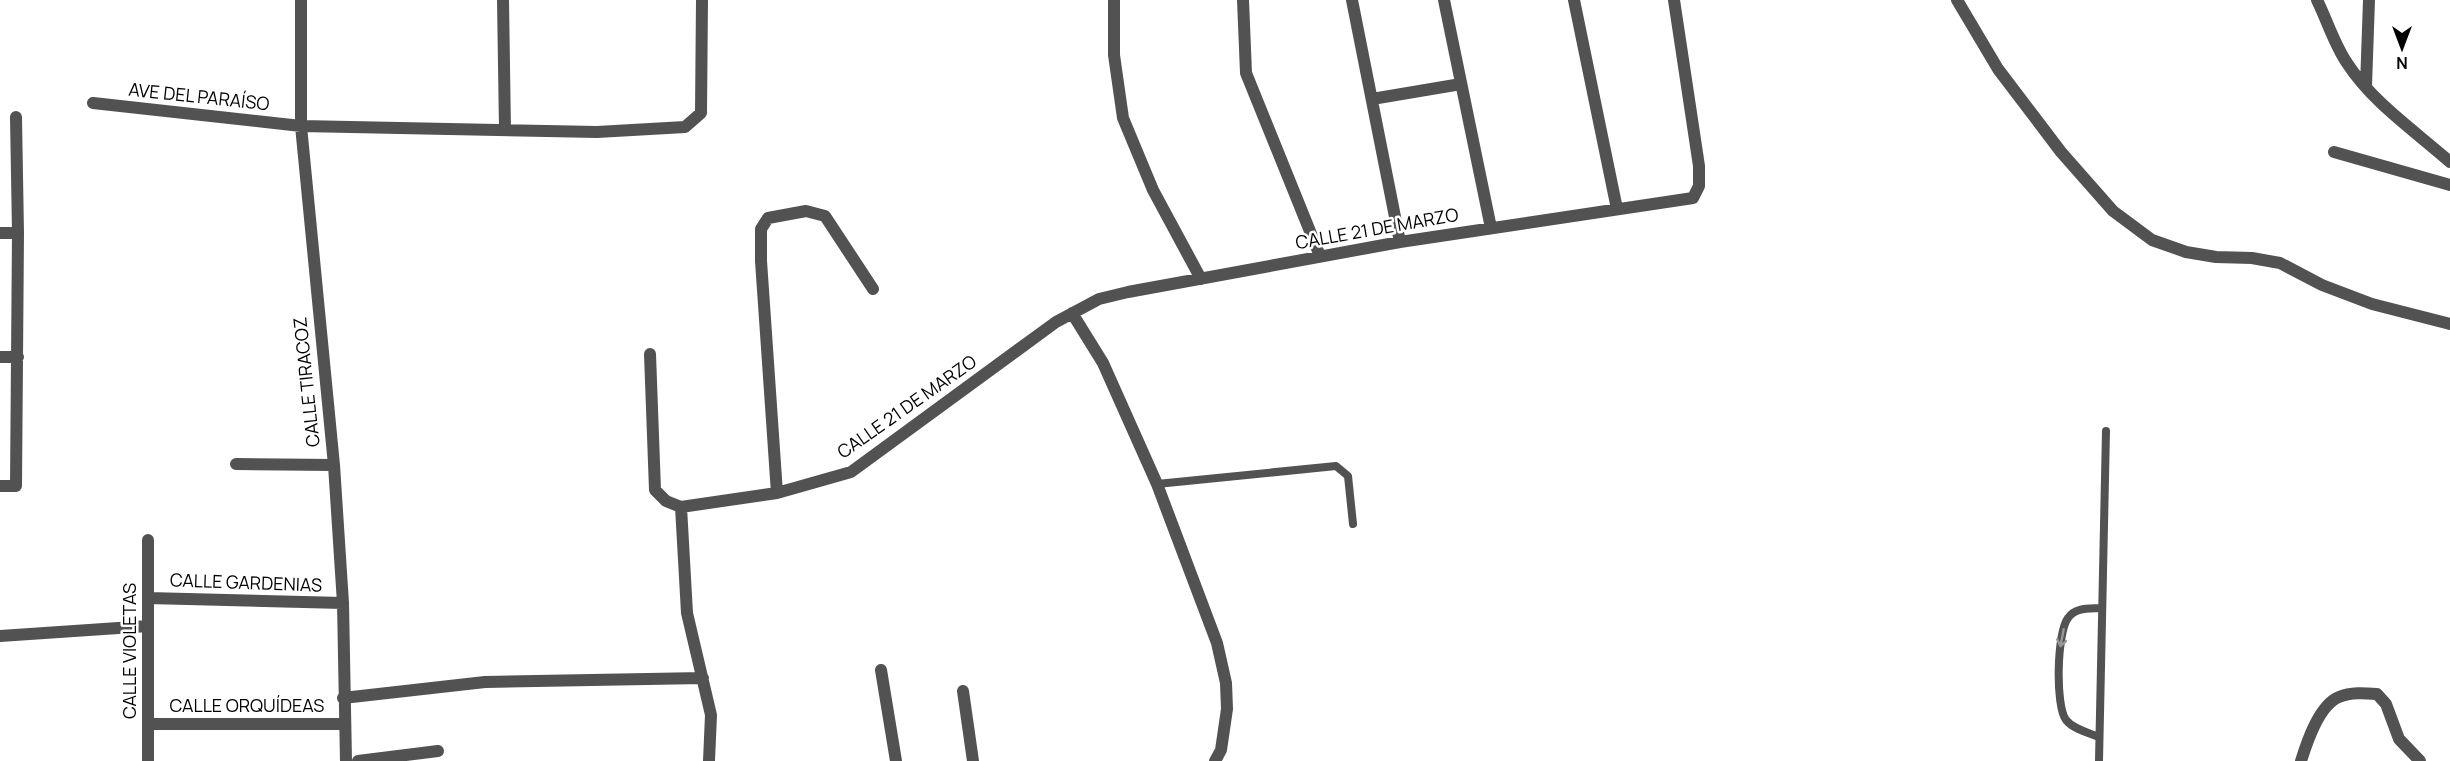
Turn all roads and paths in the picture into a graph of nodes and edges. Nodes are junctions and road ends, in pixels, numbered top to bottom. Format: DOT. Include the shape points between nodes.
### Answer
graph roads {
  1 [pos="301,0"];
  2 [pos="503,0"];
  3 [pos="702,0"];
  4 [pos="1114,0"];
  5 [pos="1243,0"];
  6 [pos="1353,0"];
  7 [pos="1444,0"];
  8 [pos="1574,0"];
  9 [pos="1674,0"];
  10 [pos="1957,0"];
  11 [pos="2317,0"];
  12 [pos="2369,0"];
  13 [pos="1461,84"];
  14 [pos="2366,86"];
  15 [pos="1372,99"];
  16 [pos="93,103"];
  17 [pos="16,117"];
  18 [pos="301,126"];
  19 [pos="505,130"];
  20 [pos="2334,152"];
  21 [pos="2450,162"];
  22 [pos="2450,185"];
  23 [pos="1617,209"];
  24 [pos="1491,228"];
  25 [pos="0,233"];
  26 [pos="18,233"];
  27 [pos="1400,242"];
  28 [pos="1320,256"];
  29 [pos="1201,279"];
  30 [pos="873,289"];
  31 [pos="1072,313"];
  32 [pos="2450,324"];
  33 [pos="650,354"];
  34 [pos="0,357"];
  35 [pos="18,357"];
  36 [pos="2106,431"];
  37 [pos="236,464"];
  38 [pos="334,465"];
  39 [pos="1157,484"];
  40 [pos="0,486"];
  41 [pos="777,493"];
  42 [pos="681,507"];
  43 [pos="1353,524"];
  44 [pos="148,540"];
  45 [pos="148,598"];
  46 [pos="343,603"];
  47 [pos="2102,608"];
  48 [pos="148,626"];
  49 [pos="0,636"];
  50 [pos="881,670"];
  51 [pos="703,678"];
  52 [pos="963,691"];
  53 [pos="343,698"];
  54 [pos="149,724"];
  55 [pos="345,724"];
  56 [pos="2099,737"];
  57 [pos="438,751"];
  58 [pos="148,761"];
  59 [pos="346,761"];
  60 [pos="358,761"];
  61 [pos="710,761"];
  62 [pos="896,761"];
  63 [pos="973,761"];
  64 [pos="1215,761"];
  65 [pos="2099,761"];
  66 [pos="2301,761"];
  67 [pos="2420,761"];
  1 -- 18 [label="street, CALLE TIRACOZ"];
  2 -- 19 [label="street"];
  3 -- 19 [label="street, AVE DEL PARAÍSO" via="701,113 685,127 597,132"];
  4 -- 29 [label="street" via="1114,55 1123,118 1153,190"];
  5 -- 28 [label="street" via="1246,73"];
  6 -- 15 [label="street"];
  7 -- 13 [label="street"];
  8 -- 23 [label="street"];
  9 -- 23 [label="street, CALLE 21 DE MARZO" via="1699,186 1693,198"];
  10 -- 32 [label="street" via="1998,69 2061,152 2113,210 2152,240 2186,252 2280,263 2372,304"];
  11 -- 14 [label="street" via="2346,62"];
  12 -- 14 [label="street"];
  13 -- 15 [label="street"];
  13 -- 24 [label="street"];
  14 -- 21 [label="street"];
  15 -- 27 [label="street"];
  16 -- 18 [label="street, AVE DEL PARAÍSO"];
  17 -- 26 [label="street"];
  18 -- 19 [label="street, AVE DEL PARAÍSO"];
  18 -- 38 [label="street, CALLE TIRACOZ"];
  20 -- 22 [label="street"];
  23 -- 24 [label="street, CALLE 21 DE MARZO"];
  24 -- 27 [label="street, CALLE 21 DE MARZO"];
  25 -- 26 [label="street"];
  26 -- 35 [label="street"];
  27 -- 28 [label="street, CALLE 21 DE MARZO"];
  28 -- 29 [label="street, CALLE 21 DE MARZO"];
  29 -- 31 [label="street, CALLE 21 DE MARZO" via="1099,299"];
  30 -- 41 [label="street" via="825,216 806,211 768,218 761,229"];
  31 -- 39 [label="street" via="1103,363"];
  31 -- 41 [label="street, CALLE 21 DE MARZO" via="851,472"];
  33 -- 42 [label="street" via="655,490 666,501"];
  34 -- 35 [label="street"];
  35 -- 40 [label="street" via="16,486"];
  36 -- 47 [label="lane"];
  37 -- 38 [label="street"];
  38 -- 46 [label="street, CALLE TIRACOZ"];
  39 -- 43 [label="lane" via="1336,466 1348,476"];
  39 -- 64 [label="street" via="1217,643 1227,683 1221,750"];
  41 -- 42 [label="street, CALLE 21 DE MARZO"];
  42 -- 51 [label="street" via="687,613"];
  44 -- 45 [label="street, CALLE VIOLETAS"];
  45 -- 46 [label="street, CALLE GARDENIAS"];
  45 -- 48 [label="street, CALLE VIOLETAS"];
  46 -- 53 [label="street, CALLE TIRACOZ"];
  47 -- 56 [label="lane"];
  47 -- 56 [label="lane, one-way" via="2079,609 2066,619 2060,645 2059,699 2066,720"];
  48 -- 49 [label="street"];
  48 -- 54 [label="street, CALLE VIOLETAS"];
  50 -- 62 [label="street"];
  51 -- 53 [label="street" via="485,682"];
  51 -- 61 [label="street" via="711,716"];
  52 -- 63 [label="street"];
  53 -- 55 [label="street, CALLE TIRACOZ"];
  54 -- 55 [label="street, CALLE ORQUÍDEAS"];
  54 -- 58 [label="street, CALLE VIOLETAS"];
  55 -- 59 [label="street, CALLE TIRACOZ"];
  56 -- 65 [label="lane"];
  57 -- 60 [label="street"];
  66 -- 67 [label="street" via="2324,710 2337,697 2358,693 2377,694 2386,704 2399,739"];
}
